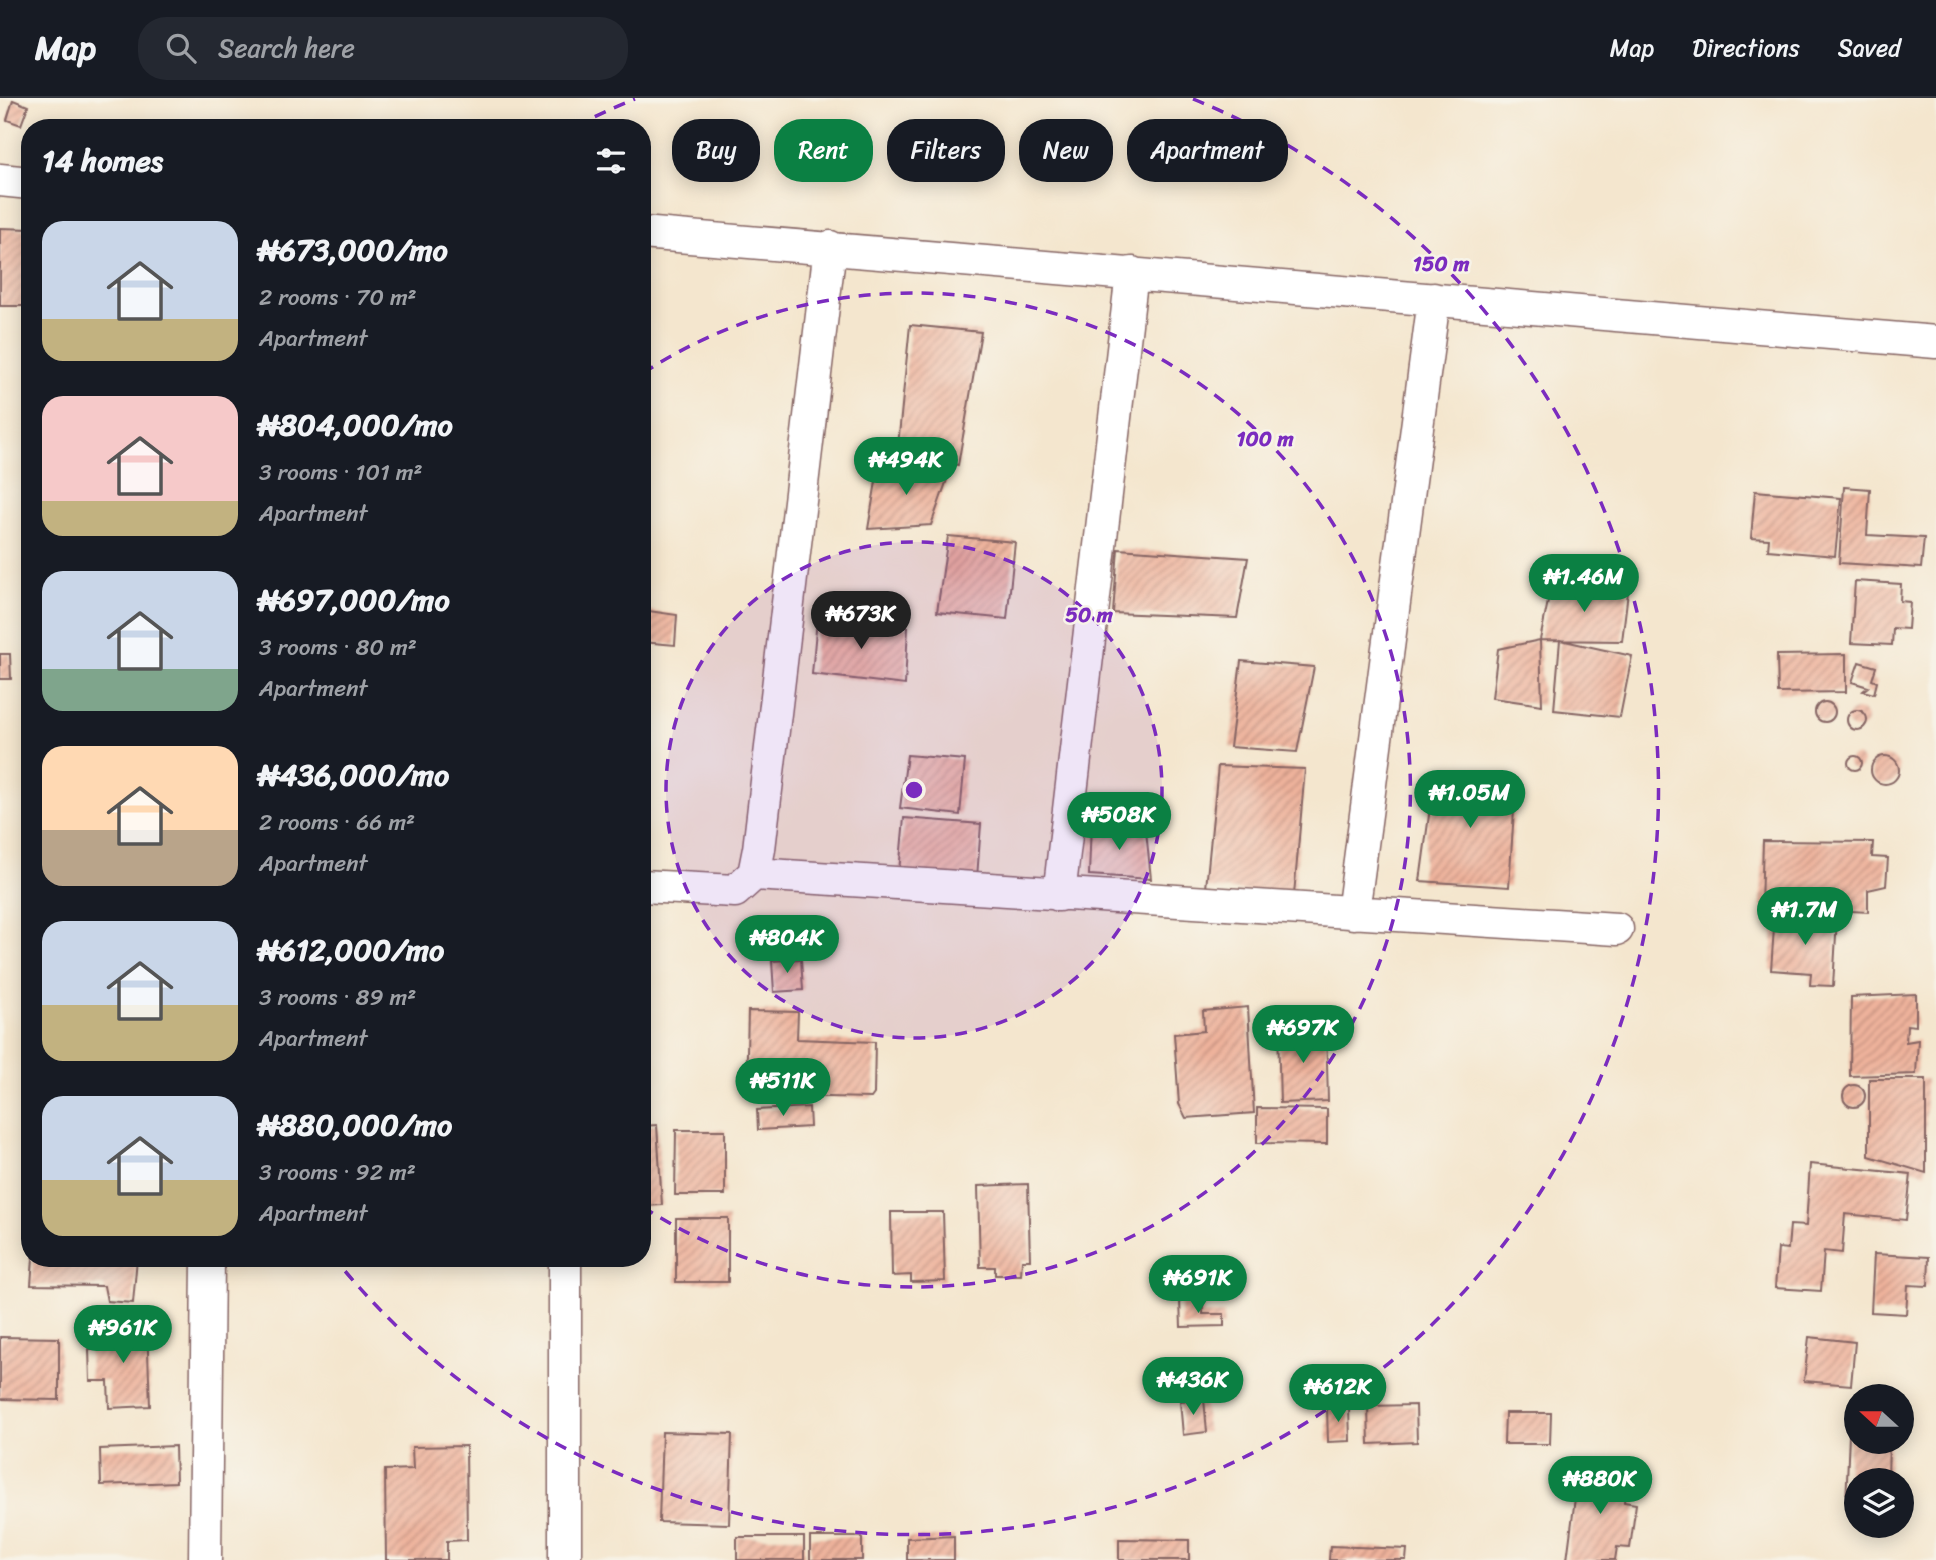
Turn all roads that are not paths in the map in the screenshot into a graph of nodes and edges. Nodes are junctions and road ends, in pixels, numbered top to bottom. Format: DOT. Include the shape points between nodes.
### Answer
graph roads {
  1 [pos="0,180"];
  2 [pos="21,182"];
  3 [pos="651,234"];
  4 [pos="830,247"];
  5 [pos="1132,273"];
  6 [pos="1434,299"];
  7 [pos="1936,342"];
  8 [pos="754,874"];
  9 [pos="651,886"];
  10 [pos="1059,895"];
  11 [pos="1353,913"];
  12 [pos="1617,929"];
  13 [pos="208,1267"];
  14 [pos="565,1267"];
  15 [pos="205,1560"];
  16 [pos="565,1560"];
  1 -- 2 [label="street"];
  3 -- 4 [label="street"];
  4 -- 5 [label="street"];
  4 -- 8 [label="street"];
  5 -- 6 [label="street"];
  5 -- 10 [label="street"];
  6 -- 7 [label="street"];
  6 -- 11 [label="street"];
  8 -- 9 [label="street" via="735,891"];
  8 -- 10 [label="street"];
  10 -- 11 [label="street"];
  11 -- 12 [label="street"];
  13 -- 15 [label="street"];
  14 -- 16 [label="street"];
}
